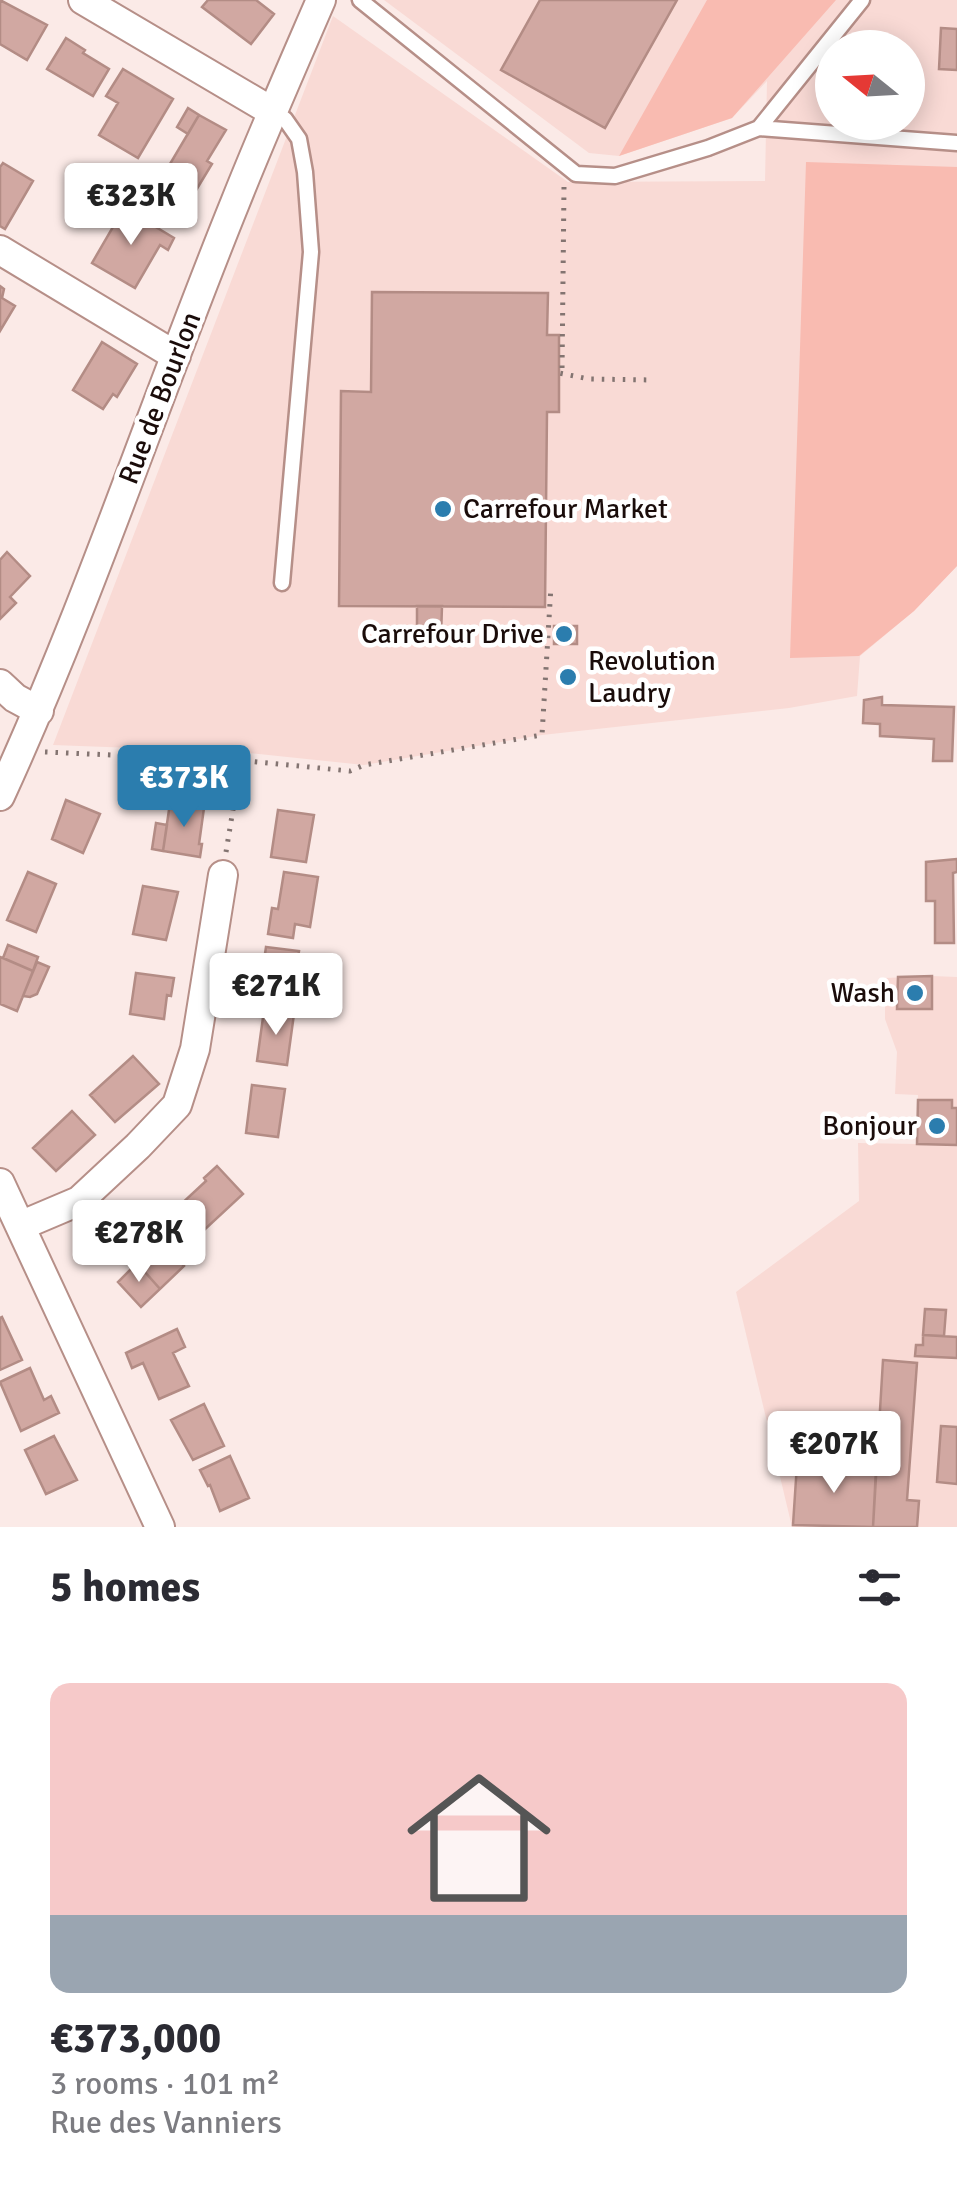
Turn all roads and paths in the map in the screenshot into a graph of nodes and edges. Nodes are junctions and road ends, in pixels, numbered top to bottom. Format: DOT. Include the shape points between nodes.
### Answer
graph roads {
  1 [pos="84,0"];
  2 [pos="321,0"];
  3 [pos="360,0"];
  4 [pos="862,0"];
  5 [pos="273,112"];
  6 [pos="759,128"];
  7 [pos="957,143"];
  8 [pos="564,182"];
  9 [pos="0,250"];
  10 [pos="176,356"];
  11 [pos="654,380"];
  12 [pos="282,584"];
  13 [pos="550,586"];
  14 [pos="0,684"];
  15 [pos="39,711"];
  16 [pos="22,751"];
  17 [pos="241,761"];
  18 [pos="0,796"];
  19 [pos="223,874"];
  20 [pos="0,1183"];
  21 [pos="20,1226"];
  22 [pos="160,1527"];
  1 -- 5 [label="street"];
  2 -- 5 [label="street, Rue de Bourlon"];
  3 -- 6 [label="lane" via="576,174 615,176"];
  4 -- 6 [label="lane"];
  5 -- 10 [label="street, Rue de Bourlon"];
  5 -- 12 [label="lane" via="300,139 312,252"];
  6 -- 7 [label="lane"];
  8 -- 11 [label="path" via="559,373"];
  9 -- 10 [label="street"];
  10 -- 15 [label="street, Rue de Bourlon"];
  13 -- 17 [label="path" via="542,735 350,771"];
  14 -- 15 [label="street"];
  15 -- 16 [label="street, Rue de Bourlon"];
  16 -- 17 [label="path"];
  16 -- 18 [label="street, Rue de Bourlon"];
  17 -- 19 [label="path"];
  19 -- 21 [label="street" via="195,1049 178,1104 79,1201"];
  20 -- 21 [label="street"];
  21 -- 22 [label="street"];
}
